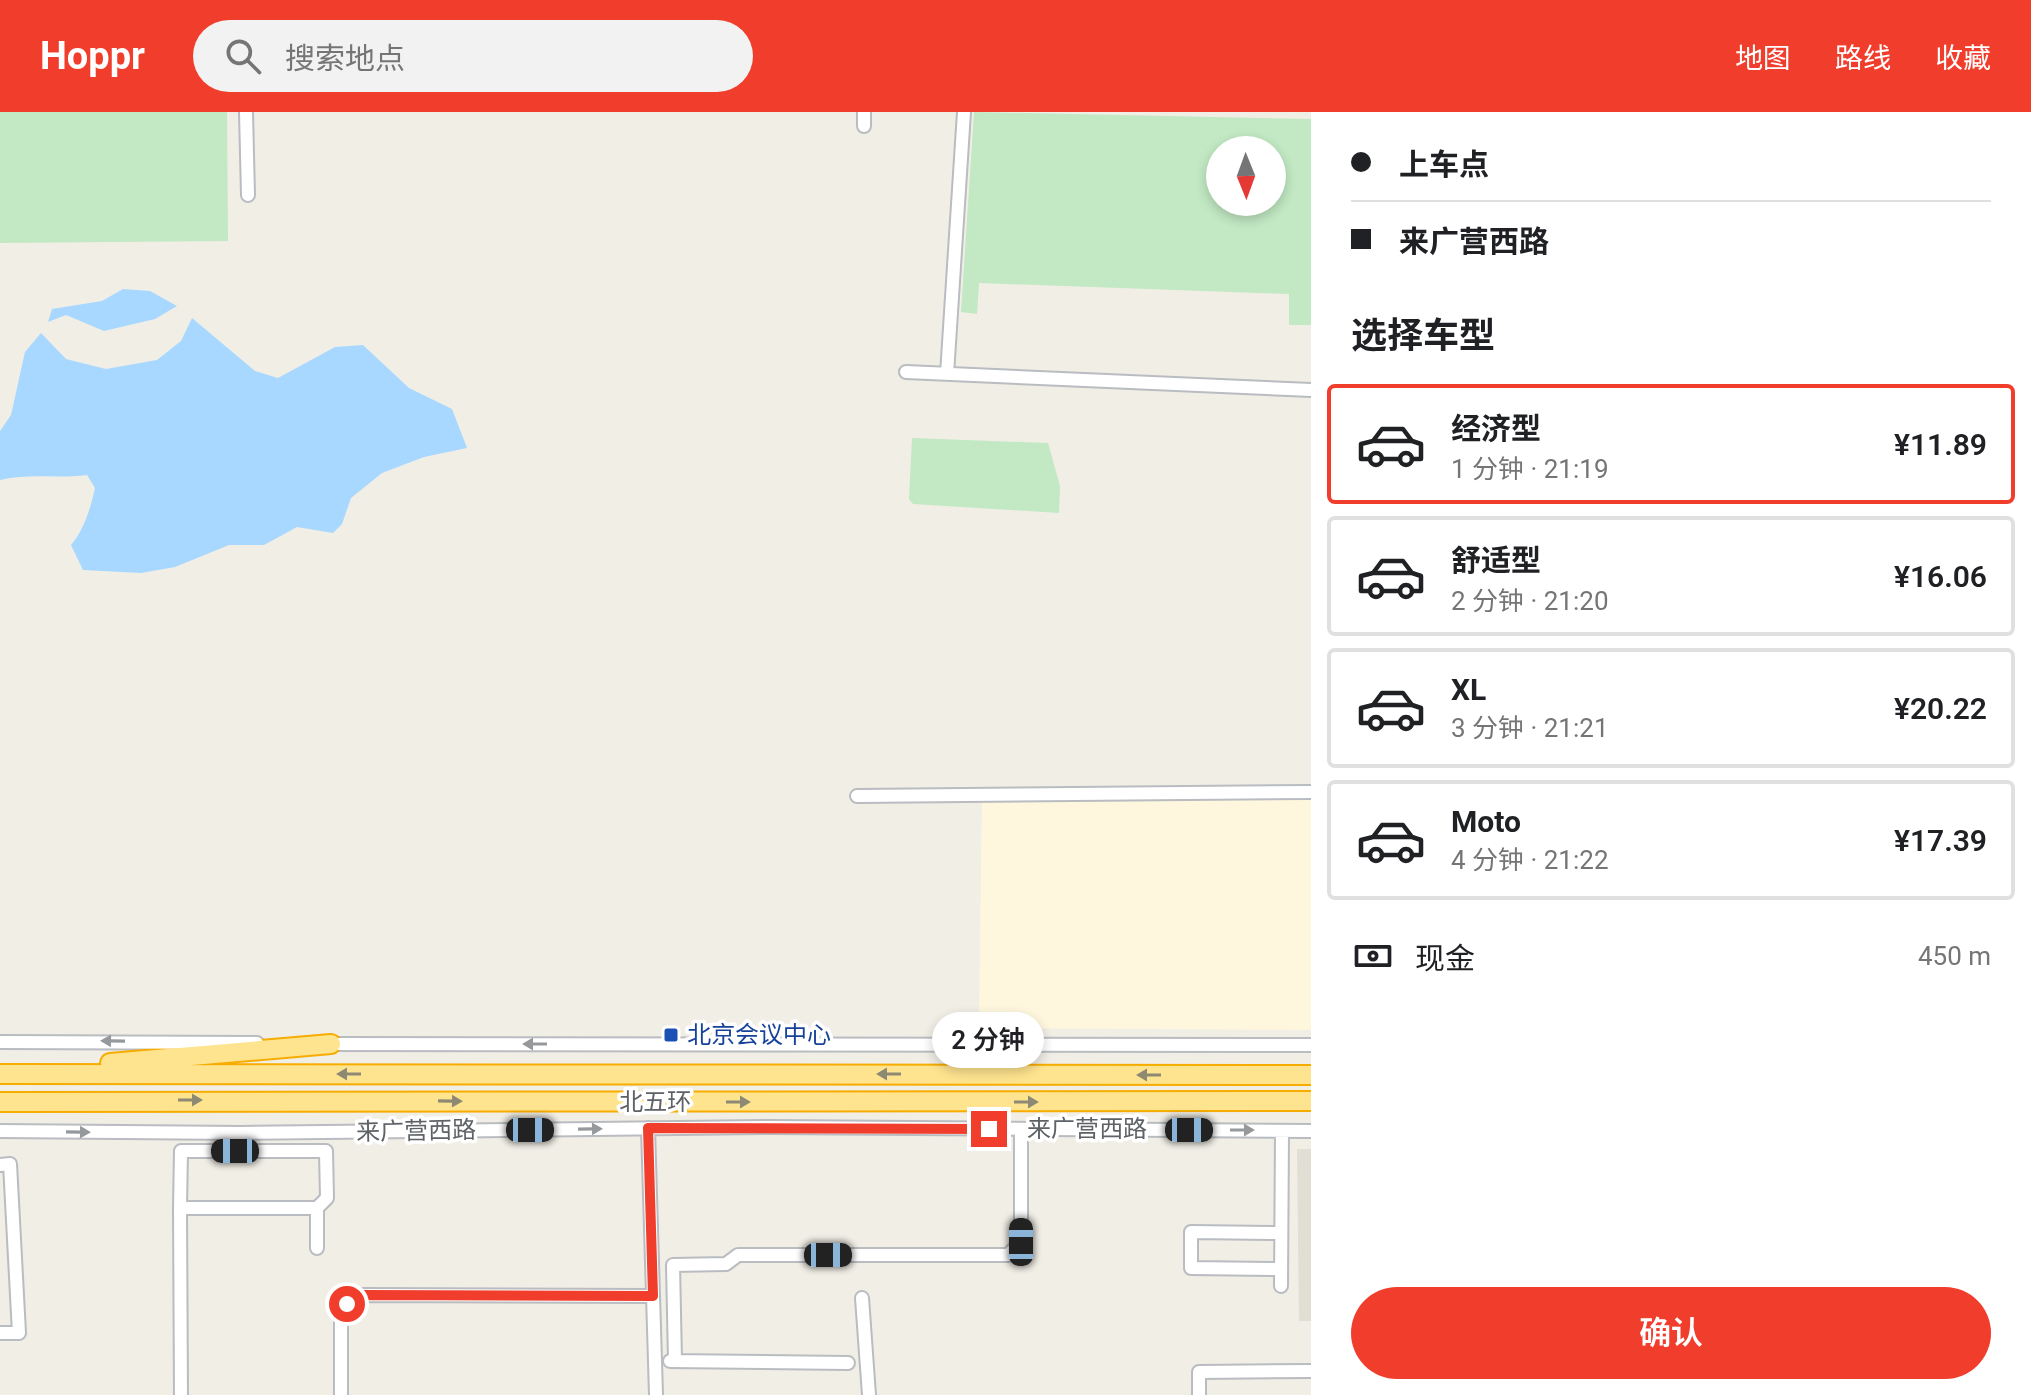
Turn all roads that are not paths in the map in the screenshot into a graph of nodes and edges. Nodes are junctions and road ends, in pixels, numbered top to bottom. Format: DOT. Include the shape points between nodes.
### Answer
graph roads {
  1 [pos="246,112"];
  2 [pos="964,112"];
  3 [pos="248,195"];
  4 [pos="906,372"];
  5 [pos="947,374"];
  6 [pos="1311,390"];
  7 [pos="1311,792"];
  8 [pos="857,796"];
  9 [pos="0,1042"];
  10 [pos="331,1044"];
  11 [pos="1311,1045"];
  12 [pos="20,1073"];
  13 [pos="0,1074"];
  14 [pos="1311,1075"];
  15 [pos="1311,1101"];
  16 [pos="0,1102"];
  17 [pos="648,1128"];
  18 [pos="1021,1129"];
  19 [pos="0,1131"];
  20 [pos="1282,1131"];
  21 [pos="1311,1131"];
  22 [pos="263,1133"];
  23 [pos="263,1151"];
  24 [pos="0,1165"];
  25 [pos="180,1208"];
  26 [pos="317,1208"];
  27 [pos="1281,1233"];
  28 [pos="317,1248"];
  29 [pos="652,1265"];
  30 [pos="673,1265"];
  31 [pos="1281,1269"];
  32 [pos="1281,1286"];
  33 [pos="653,1296"];
  34 [pos="862,1298"];
  35 [pos="0,1333"];
  36 [pos="655,1361"];
  37 [pos="675,1361"];
  38 [pos="848,1363"];
  39 [pos="1311,1371"];
  40 [pos="181,1395"];
  41 [pos="341,1395"];
  42 [pos="656,1395"];
  43 [pos="869,1395"];
  44 [pos="1199,1395"];
  1 -- 3 [label="street"];
  2 -- 5 [label="street"];
  4 -- 5 [label="street"];
  5 -- 6 [label="street"];
  7 -- 8 [label="street"];
  10 -- 9 [label="street, one-way"];
  11 -- 10 [label="street, one-way"];
  10 -- 12 [label="highway"];
  12 -- 13 [label="highway, 北五环"];
  14 -- 12 [label="highway, 北五环, one-way"];
  16 -- 15 [label="highway, 北五环, one-way"];
  17 -- 18 [label="street, 来广营西路"];
  22 -- 17 [label="street, 来广营西路, one-way"];
  17 -- 29 [label="street"];
  18 -- 20 [label="street, 来广营西路, one-way"];
  18 -- 30 [label="street" via="1021,1242 1008,1255 738,1255 726,1264"];
  19 -- 22 [label="street, 来广营西路, one-way"];
  20 -- 21 [label="street, 来广营西路"];
  20 -- 27 [label="street"];
  22 -- 23 [label="street"];
  23 -- 25 [label="street" via="181,1151"];
  23 -- 26 [label="street" via="326,1151 327,1198"];
  24 -- 35 [label="street" via="10,1164 19,1333"];
  25 -- 26 [label="street"];
  25 -- 40 [label="street"];
  26 -- 28 [label="street"];
  27 -- 31 [label="street"];
  27 -- 31 [label="street" via="1191,1232 1191,1268"];
  29 -- 30 [label="street"];
  29 -- 33 [label="street"];
  30 -- 37 [label="street"];
  31 -- 32 [label="street"];
  33 -- 36 [label="street"];
  33 -- 41 [label="street" via="364,1295 347,1304 341,1322"];
  34 -- 43 [label="street"];
  36 -- 37 [label="street"];
  36 -- 42 [label="street"];
  37 -- 38 [label="street"];
  39 -- 44 [label="street" via="1199,1372"];
}
